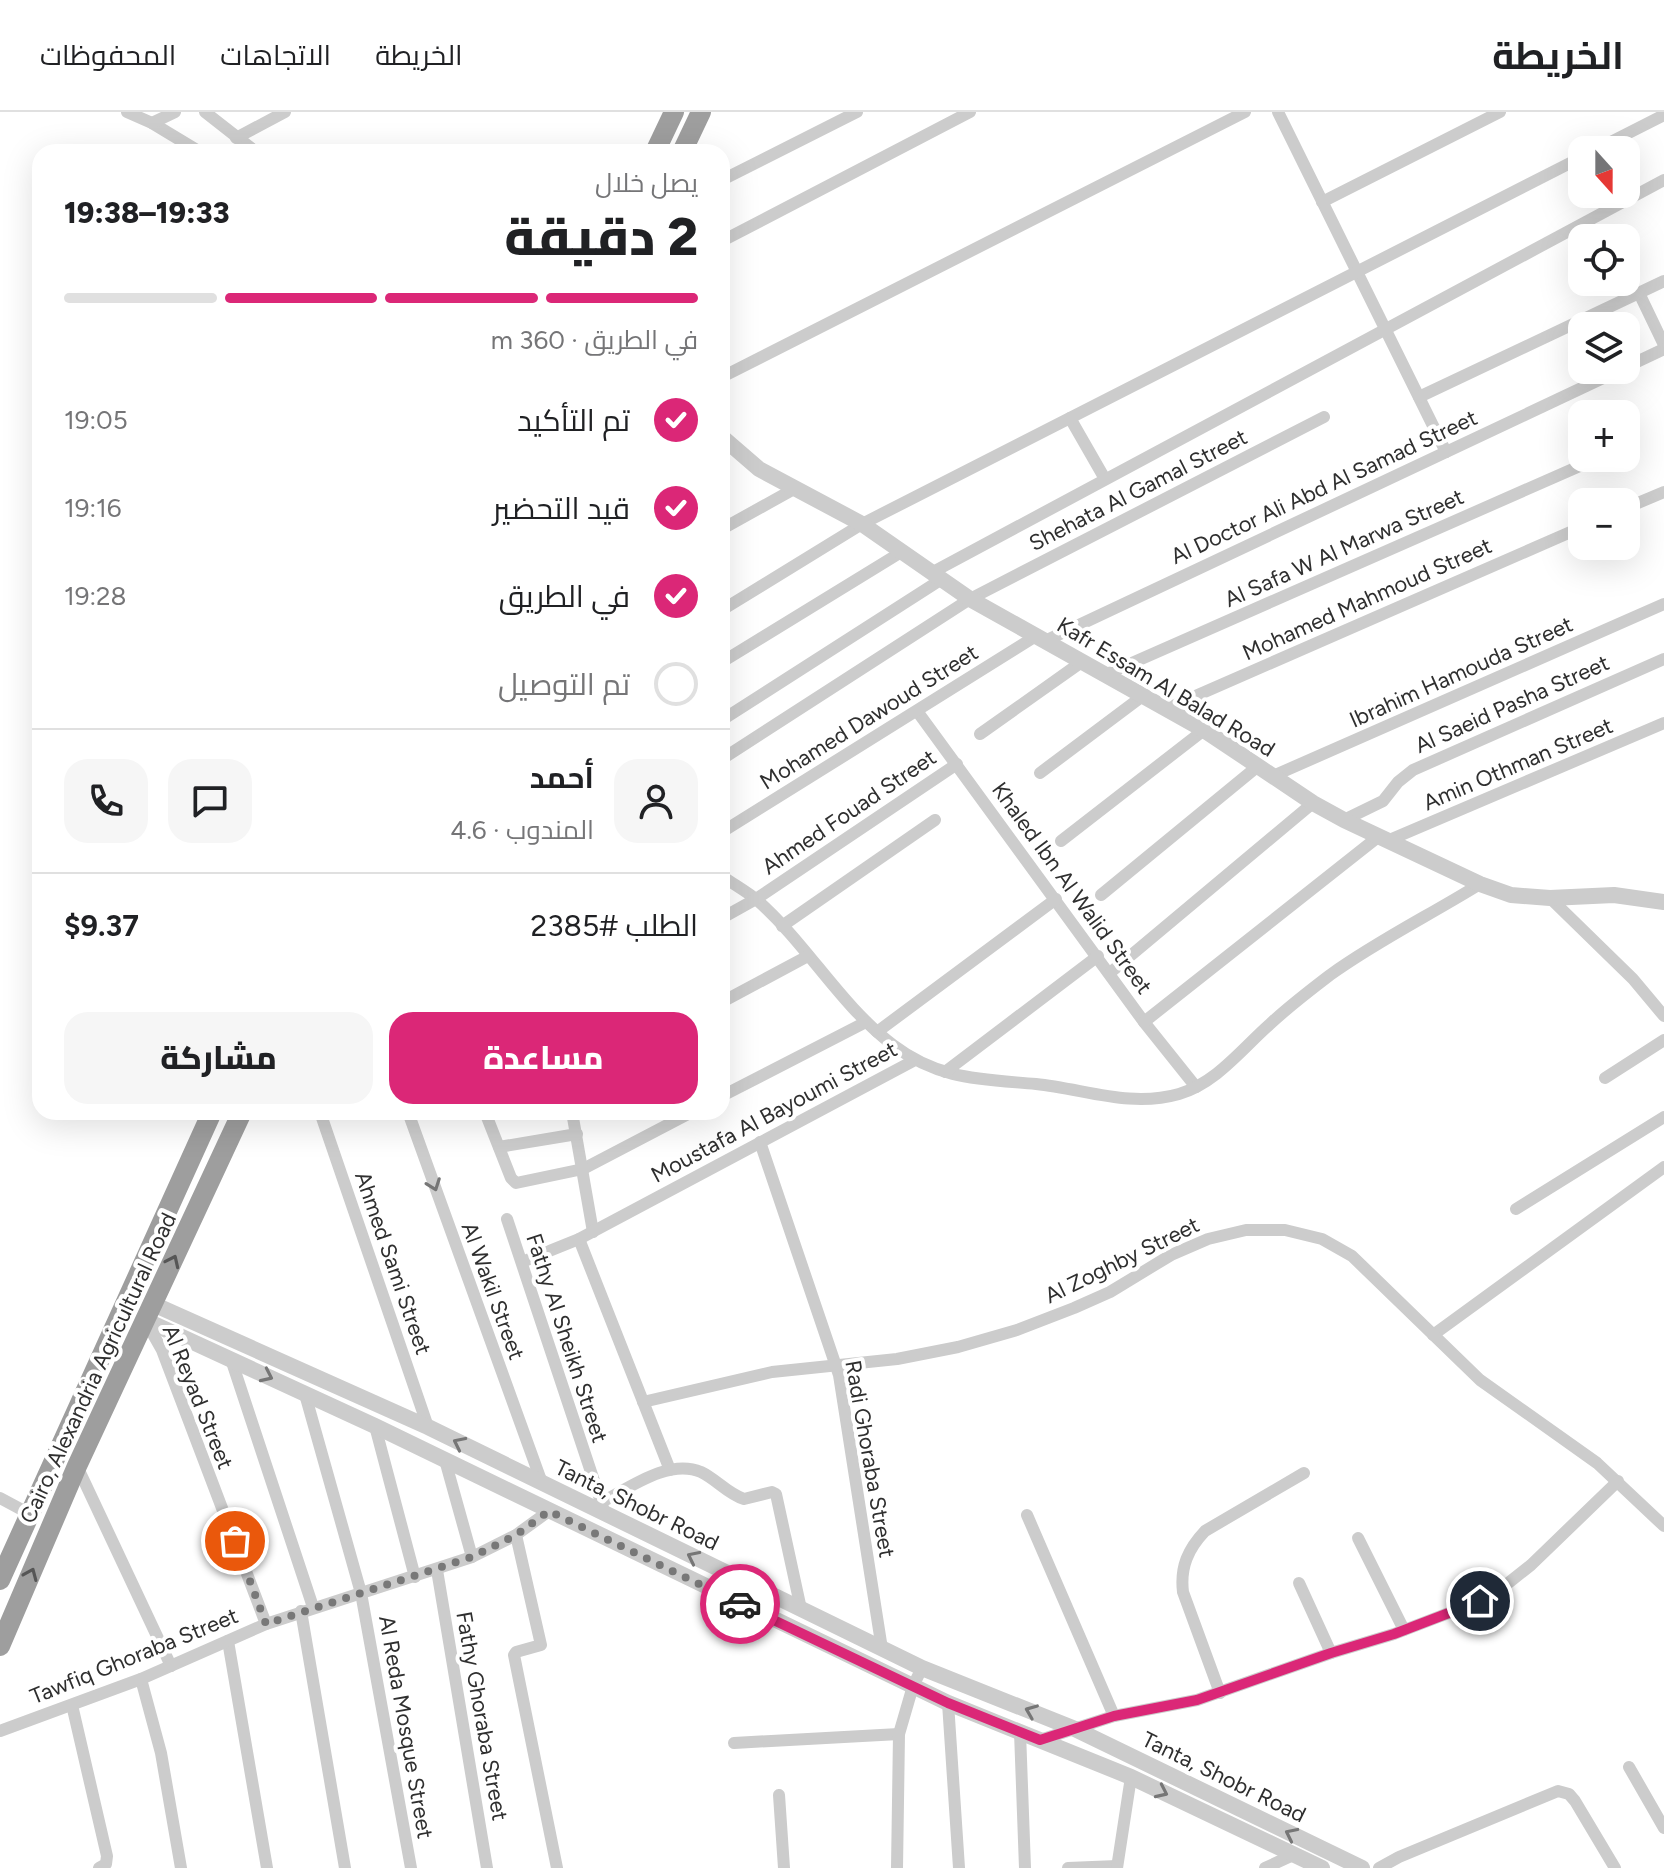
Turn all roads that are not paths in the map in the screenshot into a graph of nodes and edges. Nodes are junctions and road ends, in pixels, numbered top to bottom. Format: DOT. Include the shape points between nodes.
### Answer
graph roads {
  1 [pos="127,112"];
  2 [pos="175,112"];
  3 [pos="205,112"];
  4 [pos="285,112"];
  5 [pos="674,112"];
  6 [pos="701,112"];
  7 [pos="857,112"];
  8 [pos="970,112"];
  9 [pos="1245,112"];
  10 [pos="1278,112"];
  11 [pos="1500,112"];
  12 [pos="1664,115"];
  13 [pos="151,117"];
  14 [pos="1623,136"];
  15 [pos="236,138"];
  16 [pos="189,144"];
  17 [pos="245,144"];
  18 [pos="659,144"];
  19 [pos="686,144"];
  20 [pos="1568,164"];
  21 [pos="730,176"];
  22 [pos="1664,180"];
  23 [pos="1322,202"];
  24 [pos="730,237"];
  25 [pos="1357,271"];
  26 [pos="1664,281"];
  27 [pos="1640,293"];
  28 [pos="1640,295"];
  29 [pos="1633,296"];
  30 [pos="1385,329"];
  31 [pos="1664,347"];
  32 [pos="1640,360"];
  33 [pos="730,373"];
  34 [pos="1590,384"];
  35 [pos="1419,397"];
  36 [pos="1324,417"];
  37 [pos="1070,418"];
  38 [pos="730,444"];
  39 [pos="1446,452"];
  40 [pos="1568,471"];
  41 [pos="1105,479"];
  42 [pos="794,489"];
  43 [pos="1664,492"];
  44 [pos="1640,502"];
  45 [pos="862,524"];
  46 [pos="730,525"];
  47 [pos="1568,533"];
  48 [pos="903,551"];
  49 [pos="937,576"];
  50 [pos="970,599"];
  51 [pos="1664,604"];
  52 [pos="730,605"];
  53 [pos="1041,638"];
  54 [pos="730,657"];
  55 [pos="1664,659"];
  56 [pos="1083,661"];
  57 [pos="1107,674"];
  58 [pos="1144,695"];
  59 [pos="1168,708"];
  60 [pos="917,711"];
  61 [pos="730,715"];
  62 [pos="1664,723"];
  63 [pos="1204,730"];
  64 [pos="980,734"];
  65 [pos="730,754"];
  66 [pos="957,764"];
  67 [pos="1258,766"];
  68 [pos="1040,773"];
  69 [pos="1273,776"];
  70 [pos="1313,803"];
  71 [pos="935,820"];
  72 [pos="1344,820"];
  73 [pos="730,827"];
  74 [pos="1383,839"];
  75 [pos="1061,841"];
  76 [pos="730,881"];
  77 [pos="1480,884"];
  78 [pos="1101,895"];
  79 [pos="1550,898"];
  80 [pos="756,899"];
  81 [pos="1056,899"];
  82 [pos="1664,902"];
  83 [pos="730,914"];
  84 [pos="782,926"];
  85 [pos="808,956"];
  86 [pos="1098,956"];
  87 [pos="1111,972"];
  88 [pos="1664,991"];
  89 [pos="730,998"];
  90 [pos="1654,1002"];
  91 [pos="1664,1016"];
  92 [pos="866,1022"];
  93 [pos="1144,1022"];
  94 [pos="877,1032"];
  95 [pos="1664,1040"];
  96 [pos="915,1060"];
  97 [pos="945,1072"];
  98 [pos="1605,1078"];
  99 [pos="1196,1087"];
  100 [pos="730,1092"];
  101 [pos="1664,1117"];
  102 [pos="208,1120"];
  103 [pos="238,1120"];
  104 [pos="323,1120"];
  105 [pos="411,1120"];
  106 [pos="488,1120"];
  107 [pos="574,1120"];
  108 [pos="677,1120"];
  109 [pos="577,1134"];
  110 [pos="760,1142"];
  111 [pos="499,1147"];
  112 [pos="1664,1167"];
  113 [pos="583,1169"];
  114 [pos="1516,1209"];
  115 [pos="507,1219"];
  116 [pos="593,1232"];
  117 [pos="579,1239"];
  118 [pos="522,1262"];
  119 [pos="149,1312"];
  120 [pos="1433,1335"];
  121 [pos="231,1359"];
  122 [pos="836,1366"];
  123 [pos="305,1394"];
  124 [pos="643,1402"];
  125 [pos="375,1426"];
  126 [pos="428,1427"];
  127 [pos="445,1460"];
  128 [pos="77,1466"];
  129 [pos="670,1470"];
  130 [pos="1304,1473"];
  131 [pos="1618,1481"];
  132 [pos="542,1483"];
  133 [pos="0,1498"];
  134 [pos="598,1508"];
  135 [pos="549,1511"];
  136 [pos="28,1513"];
  137 [pos="1027,1515"];
  138 [pos="579,1526"];
  139 [pos="1664,1526"];
  140 [pos="516,1535"];
  141 [pos="1358,1538"];
  142 [pos="472,1557"];
  143 [pos="437,1570"];
  144 [pos="415,1577"];
  145 [pos="0,1580"];
  146 [pos="1299,1583"];
  147 [pos="361,1593"];
  148 [pos="307,1609"];
  149 [pos="801,1609"];
  150 [pos="266,1624"];
  151 [pos="1404,1630"];
  152 [pos="228,1641"];
  153 [pos="0,1646"];
  154 [pos="882,1649"];
  155 [pos="1331,1653"];
  156 [pos="171,1666"];
  157 [pos="922,1668"];
  158 [pos="141,1679"];
  159 [pos="913,1686"];
  160 [pos="1220,1693"];
  161 [pos="948,1703"];
  162 [pos="72,1705"];
  163 [pos="1114,1716"];
  164 [pos="1075,1729"];
  165 [pos="0,1731"];
  166 [pos="1020,1732"];
  167 [pos="899,1734"];
  168 [pos="1040,1740"];
  169 [pos="734,1743"];
  170 [pos="1629,1767"];
  171 [pos="1131,1777"];
  172 [pos="779,1795"];
  173 [pos="1664,1828"];
  174 [pos="1293,1855"];
  175 [pos="1117,1867"];
  176 [pos="99,1868"];
  177 [pos="181,1868"];
  178 [pos="267,1868"];
  179 [pos="345,1868"];
  180 [pos="411,1868"];
  181 [pos="487,1868"];
  182 [pos="557,1868"];
  183 [pos="784,1868"];
  184 [pos="897,1868"];
  185 [pos="959,1868"];
  186 [pos="1025,1868"];
  187 [pos="1068,1868"];
  188 [pos="1265,1868"];
  189 [pos="1322,1868"];
  190 [pos="1362,1868"];
  191 [pos="1379,1868"];
  192 [pos="1615,1868"];
  1 -- 13 [label="street"];
  2 -- 13 [label="street"];
  3 -- 15 [label="street"];
  4 -- 15 [label="street"];
  5 -- 18 [label="highway"];
  6 -- 19 [label="highway"];
  7 -- 21 [label="street"];
  8 -- 24 [label="street"];
  9 -- 33 [label="street"];
  10 -- 23 [label="street"];
  11 -- 23 [label="street"];
  12 -- 14 [label="street"];
  13 -- 16 [label="street"];
  15 -- 17 [label="street"];
  20 -- 25 [label="street"];
  22 -- 30 [label="street"];
  23 -- 25 [label="street"];
  25 -- 30 [label="street"];
  25 -- 37 [label="street"];
  26 -- 27 [label="street"];
  28 -- 31 [label="street"];
  29 -- 35 [label="street"];
  30 -- 35 [label="street"];
  30 -- 41 [label="street"];
  31 -- 32 [label="street"];
  34 -- 39 [label="street, Al Doctor Ali Abd Al Samad Street"];
  35 -- 39 [label="street"];
  36 -- 50 [label="street, Shehata Al Gamal Street"];
  37 -- 41 [label="street"];
  37 -- 45 [label="street"];
  38 -- 42 [label="street, Kafr Essam Al Balad Road"];
  39 -- 53 [label="street, Al Doctor Ali Abd Al Samad Street"];
  40 -- 57 [label="street, Al Safa W Al Marwa Street"];
  41 -- 49 [label="street"];
  42 -- 45 [label="street, Kafr Essam Al Balad Road"];
  42 -- 46 [label="street"];
  43 -- 44 [label="street"];
  45 -- 48 [label="street, Kafr Essam Al Balad Road"];
  45 -- 52 [label="street"];
  47 -- 59 [label="street, Mohamed Mahmoud Street"];
  48 -- 49 [label="street, Kafr Essam Al Balad Road"];
  48 -- 54 [label="street"];
  49 -- 50 [label="street, Kafr Essam Al Balad Road"];
  49 -- 61 [label="street"];
  50 -- 53 [label="street, Kafr Essam Al Balad Road"];
  50 -- 65 [label="street, Shehata Al Gamal Street"];
  51 -- 69 [label="street, Ibrahim Hamouda Street"];
  53 -- 56 [label="street, Kafr Essam Al Balad Road"];
  53 -- 60 [label="street, Mohamed Dawoud Street"];
  55 -- 72 [label="street, Al Saeid Pasha Street" via="1413,770 1383,801"];
  56 -- 57 [label="street, Kafr Essam Al Balad Road"];
  56 -- 64 [label="street"];
  57 -- 58 [label="street, Kafr Essam Al Balad Road"];
  58 -- 59 [label="street, Kafr Essam Al Balad Road"];
  58 -- 68 [label="street"];
  59 -- 63 [label="street, Kafr Essam Al Balad Road"];
  60 -- 66 [label="street, Khaled Ibn Al Walid Street"];
  60 -- 73 [label="street, Mohamed Dawoud Street"];
  62 -- 74 [label="street, Amin Othman Street"];
  63 -- 67 [label="street, Kafr Essam Al Balad Road"];
  63 -- 75 [label="street"];
  66 -- 80 [label="street, Ahmed Fouad Street"];
  66 -- 81 [label="street, Khaled Ibn Al Walid Street"];
  67 -- 69 [label="street, Kafr Essam Al Balad Road"];
  67 -- 78 [label="street"];
  69 -- 70 [label="street, Kafr Essam Al Balad Road"];
  70 -- 72 [label="street, Kafr Essam Al Balad Road"];
  70 -- 87 [label="street"];
  71 -- 84 [label="street"];
  72 -- 74 [label="street, Kafr Essam Al Balad Road"];
  74 -- 77 [label="street, Kafr Essam Al Balad Road"];
  74 -- 93 [label="street, Amin Othman Street"];
  76 -- 80 [label="street"];
  77 -- 79 [label="street, Kafr Essam Al Balad Road" via="1511,895"];
  77 -- 99 [label="street" via="1331,975"];
  79 -- 82 [label="street, Kafr Essam Al Balad Road" via="1614,895"];
  79 -- 90 [label="street"];
  80 -- 83 [label="street, Ahmed Fouad Street"];
  80 -- 84 [label="street"];
  81 -- 86 [label="street, Khaled Ibn Al Walid Street"];
  81 -- 94 [label="street"];
  84 -- 85 [label="street"];
  85 -- 89 [label="street"];
  85 -- 92 [label="street"];
  86 -- 87 [label="street, Khaled Ibn Al Walid Street"];
  86 -- 97 [label="street"];
  87 -- 93 [label="street, Khaled Ibn Al Walid Street"];
  88 -- 90 [label="street"];
  90 -- 91 [label="street"];
  92 -- 94 [label="street"];
  92 -- 100 [label="street"];
  93 -- 99 [label="street, Khaled Ibn Al Walid Street"];
  94 -- 96 [label="street"];
  95 -- 98 [label="street"];
  96 -- 97 [label="street"];
  96 -- 110 [label="street, Moustafa Al Bayoumi Street"];
  97 -- 99 [label="street" via="1133,1100"];
  101 -- 114 [label="street"];
  102 -- 136 [label="highway, Cairo, Alexandria Agricultural Road"];
  119 -- 103 [label="highway, Cairo, Alexandria Agricultural Road, one-way"];
  104 -- 126 [label="street, Ahmed Sami Street"];
  105 -- 132 [label="street, Al Wakil Street, one-way"];
  106 -- 111 [label="street"];
  107 -- 109 [label="street"];
  108 -- 113 [label="street"];
  109 -- 111 [label="street"];
  109 -- 113 [label="street"];
  110 -- 116 [label="street, Moustafa Al Bayoumi Street"];
  110 -- 122 [label="street, Radi Ghoraba Street"];
  111 -- 113 [label="street" via="516,1183"];
  112 -- 120 [label="street"];
  113 -- 116 [label="street"];
  115 -- 118 [label="street, Fathy Al Sheikh Street"];
  116 -- 117 [label="street, Moustafa Al Bayoumi Street"];
  117 -- 118 [label="street, Moustafa Al Bayoumi Street"];
  117 -- 124 [label="street"];
  118 -- 134 [label="street, Fathy Al Sheikh Street"];
  119 -- 121 [label="street, Tanta, Shobr Road"];
  119 -- 126 [label="street, Tanta, Shobr Road"];
  119 -- 128 [label="highway, Cairo, Alexandria Agricultural Road"];
  119 -- 150 [label="street, Al Reyad Street"];
  120 -- 122 [label="street, Al Zoghby Street" via="1352,1256 1322,1239 1285,1230 1246,1230 1171,1255 1110,1292 1017,1330 958,1347"];
  120 -- 131 [label="street, Al Zoghby Street" via="1495,1392"];
  121 -- 123 [label="street, Tanta, Shobr Road, one-way"];
  121 -- 148 [label="street"];
  122 -- 124 [label="street, Al Zoghby Street" via="772,1372"];
  122 -- 154 [label="street, Radi Ghoraba Street"];
  123 -- 125 [label="street, Tanta, Shobr Road"];
  123 -- 147 [label="street, Al Reda Mosque Street"];
  124 -- 129 [label="street"];
  125 -- 127 [label="street, Tanta, Shobr Road"];
  125 -- 144 [label="street"];
  132 -- 126 [label="street, Tanta, Shobr Road, one-way"];
  127 -- 135 [label="street, Tanta, Shobr Road"];
  127 -- 142 [label="street"];
  153 -- 128 [label="highway, Cairo, Alexandria Agricultural Road, one-way"];
  128 -- 156 [label="street"];
  129 -- 134 [label="street"];
  129 -- 149 [label="street" via="701,1473 744,1499 776,1494"];
  130 -- 160 [label="street" via="1205,1531 1185,1560 1183,1592"];
  131 -- 139 [label="street, Al Zoghby Street"];
  131 -- 151 [label="street" via="1502,1588"];
  132 -- 134 [label="street, Tanta, Shobr Road"];
  133 -- 136 [label="street"];
  134 -- 138 [label="street"];
  149 -- 134 [label="street, Tanta, Shobr Road, one-way"];
  135 -- 138 [label="street, Tanta, Shobr Road"];
  135 -- 140 [label="street, Tawfiq Ghoraba Street"];
  136 -- 145 [label="highway, Cairo, Alexandria Agricultural Road"];
  137 -- 163 [label="street"];
  138 -- 159 [label="street, Tanta, Shobr Road"];
  140 -- 142 [label="street, Tawfiq Ghoraba Street"];
  140 -- 182 [label="street" via="541,1645 514,1655"];
  141 -- 151 [label="street"];
  142 -- 143 [label="street, Tawfiq Ghoraba Street"];
  143 -- 144 [label="street, Tawfiq Ghoraba Street"];
  143 -- 181 [label="street, Fathy Ghoraba Street"];
  144 -- 147 [label="street, Tawfiq Ghoraba Street"];
  146 -- 155 [label="street"];
  147 -- 148 [label="street, Tawfiq Ghoraba Street"];
  147 -- 180 [label="street, Al Reda Mosque Street"];
  148 -- 150 [label="street, Tawfiq Ghoraba Street"];
  148 -- 179 [label="street"];
  149 -- 154 [label="street, Tanta, Shobr Road"];
  150 -- 152 [label="street, Tawfiq Ghoraba Street"];
  151 -- 155 [label="street"];
  152 -- 156 [label="street, Tawfiq Ghoraba Street"];
  152 -- 178 [label="street"];
  154 -- 157 [label="street, Tanta, Shobr Road"];
  155 -- 160 [label="street"];
  156 -- 158 [label="street, Tawfiq Ghoraba Street"];
  157 -- 159 [label="street"];
  164 -- 157 [label="street, Tanta, Shobr Road, one-way"];
  158 -- 162 [label="street, Tawfiq Ghoraba Street"];
  158 -- 177 [label="street" via="161,1753"];
  159 -- 161 [label="street, Tanta, Shobr Road"];
  159 -- 167 [label="street"];
  160 -- 163 [label="street"];
  161 -- 166 [label="street, Tanta, Shobr Road"];
  161 -- 185 [label="street"];
  162 -- 165 [label="street, Tawfiq Ghoraba Street"];
  162 -- 176 [label="street" via="107,1856"];
  163 -- 164 [label="street"];
  164 -- 168 [label="street"];
  190 -- 164 [label="street, Tanta, Shobr Road, one-way"];
  166 -- 168 [label="street, Tanta, Shobr Road"];
  166 -- 186 [label="street"];
  167 -- 169 [label="street"];
  167 -- 184 [label="street"];
  168 -- 171 [label="street, Tanta, Shobr Road"];
  170 -- 173 [label="street"];
  171 -- 174 [label="street, Tanta, Shobr Road, one-way"];
  171 -- 175 [label="street"];
  172 -- 183 [label="street"];
  174 -- 188 [label="street"];
  174 -- 189 [label="street, Tanta, Shobr Road"];
  175 -- 187 [label="street"];
  191 -- 192 [label="street" via="1558,1791 1575,1801"];
}
